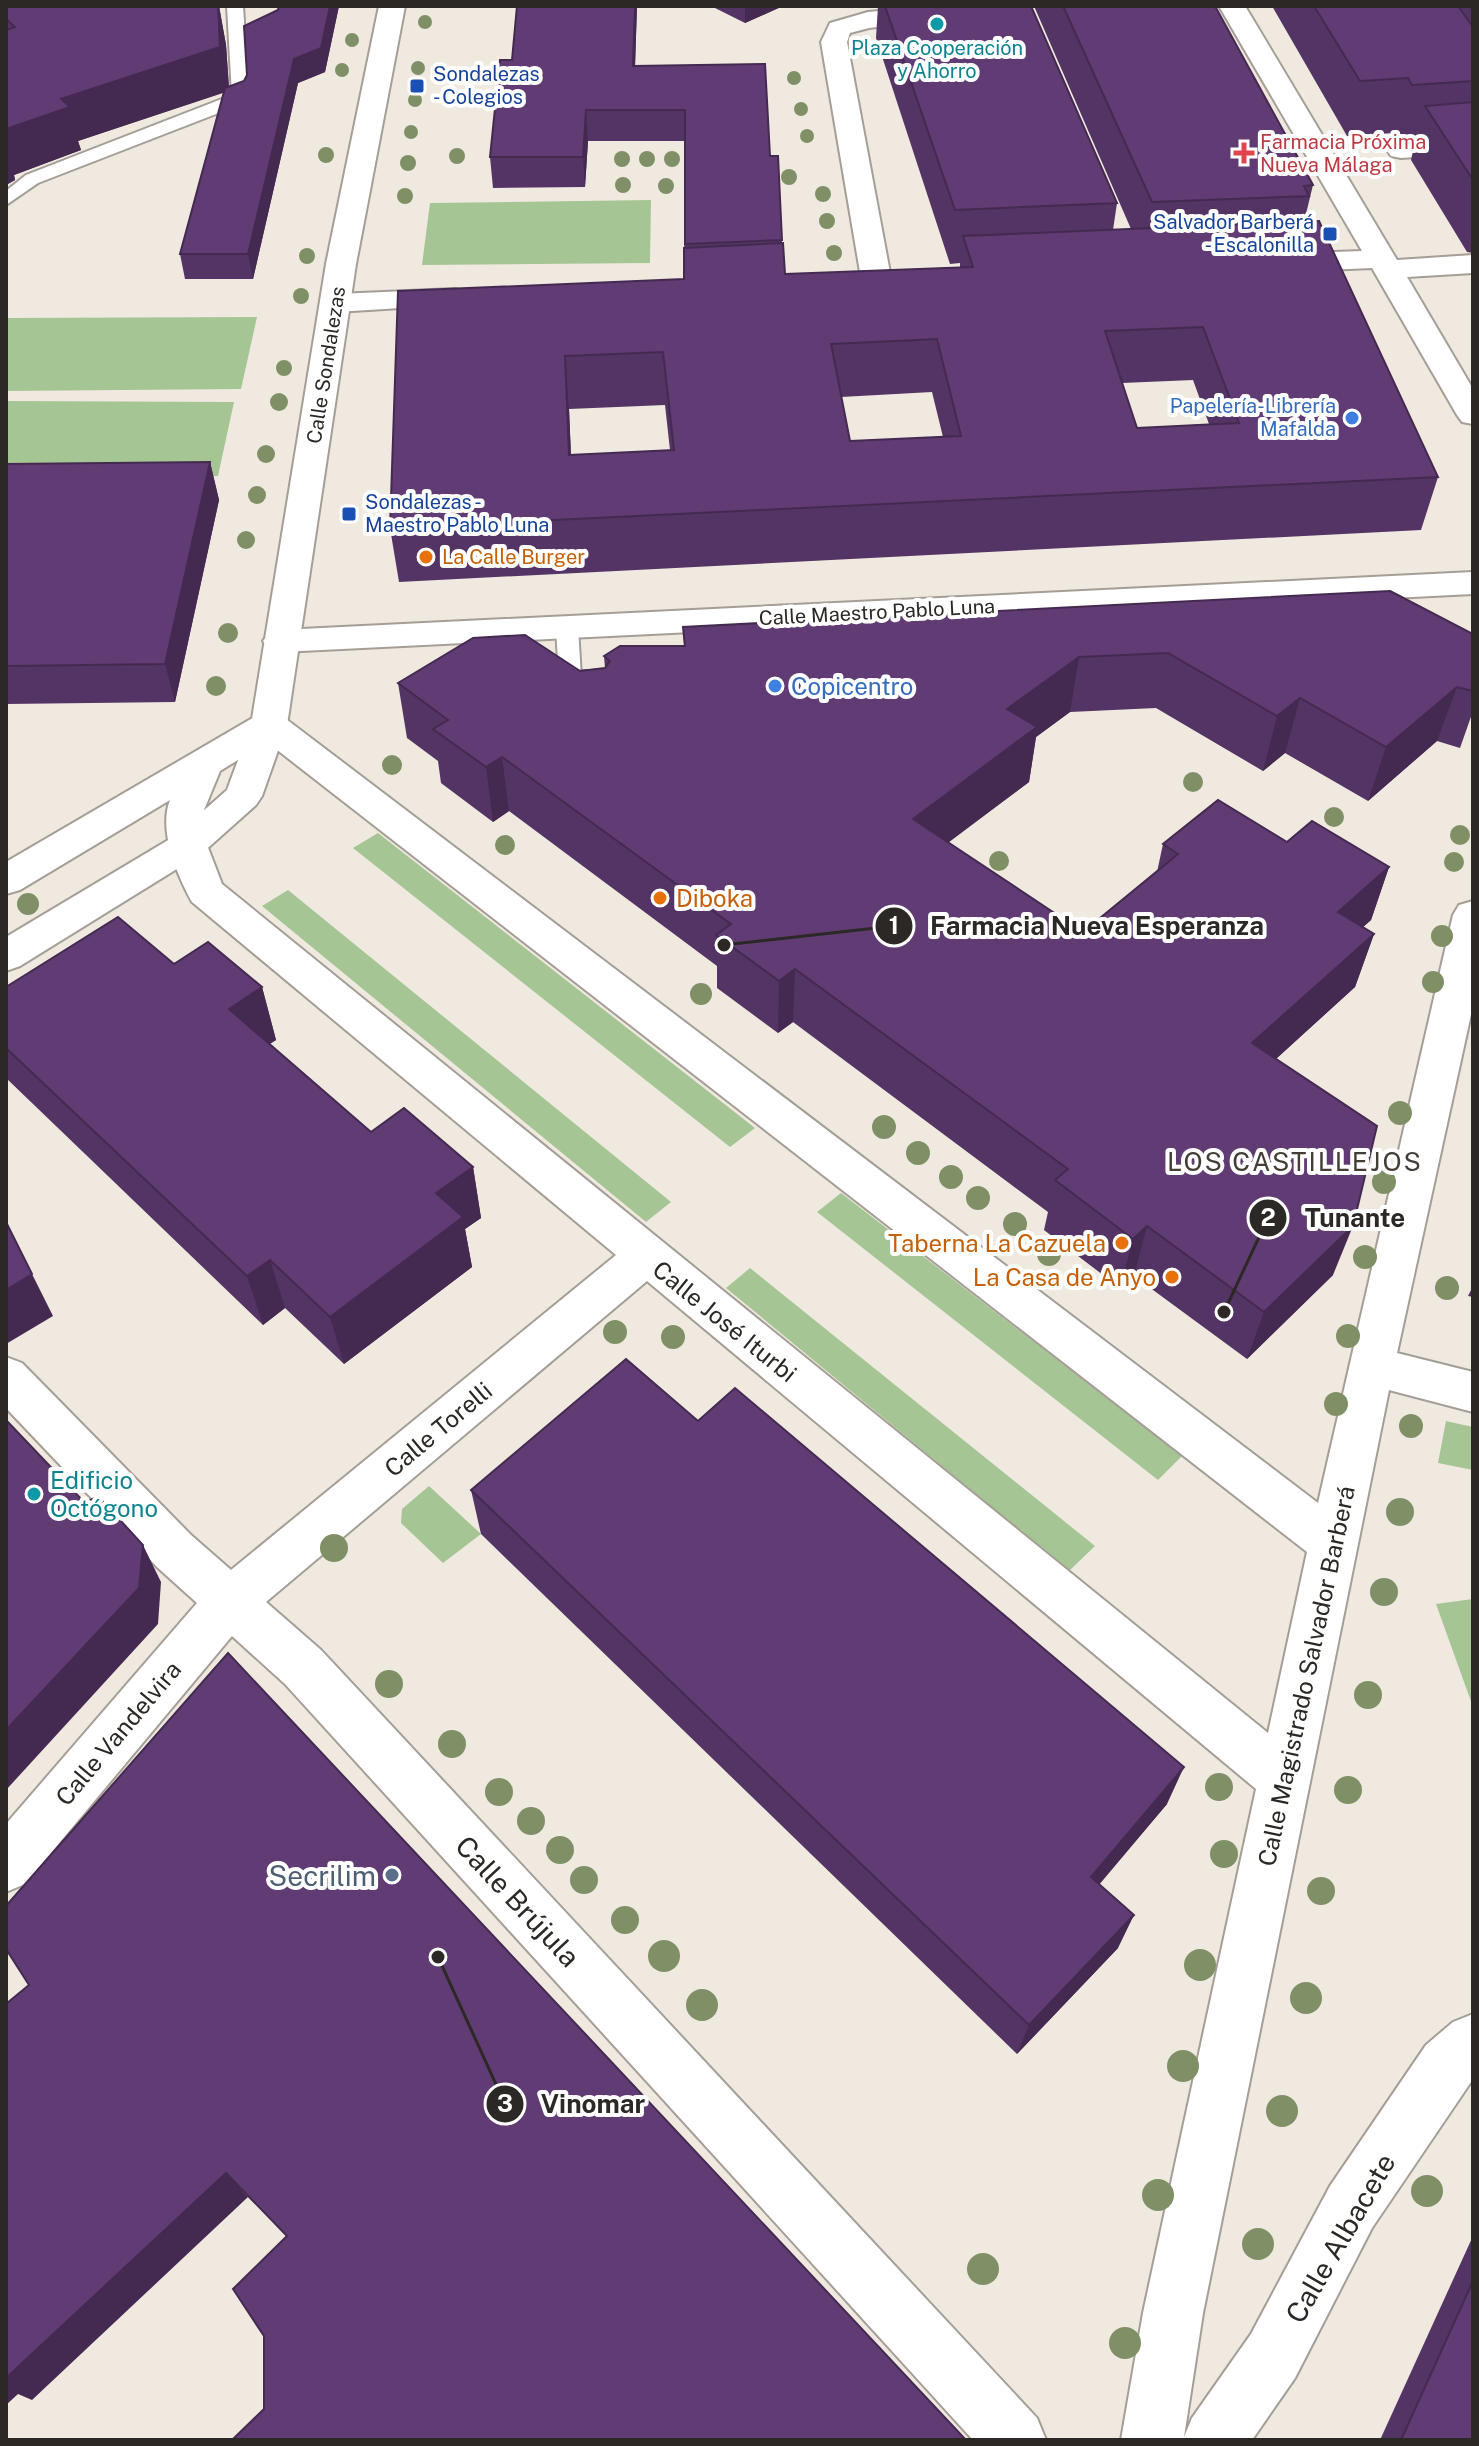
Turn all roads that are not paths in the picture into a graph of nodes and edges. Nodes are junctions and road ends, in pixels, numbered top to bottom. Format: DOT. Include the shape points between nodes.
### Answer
graph roads {
  1 [pos="235,6"];
  2 [pos="392,6"];
  3 [pos="1232,6"];
  4 [pos="959,14"];
  5 [pos="1473,145"];
  6 [pos="1401,150"];
  7 [pos="6,200"];
  8 [pos="1255,264"];
  9 [pos="1473,264"];
  10 [pos="1384,265"];
  11 [pos="908,277"];
  12 [pos="487,297"];
  13 [pos="336,303"];
  14 [pos="1473,415"];
  15 [pos="1473,583"];
  16 [pos="567,627"];
  17 [pos="281,641"];
  18 [pos="589,710"];
  19 [pos="269,725"];
  20 [pos="203,766"];
  21 [pos="188,845"];
  22 [pos="6,880"];
  23 [pos="1473,915"];
  24 [pos="6,956"];
  25 [pos="646,1256"];
  26 [pos="1371,1366"];
  27 [pos="6,1377"];
  28 [pos="1473,1392"];
  29 [pos="1334,1544"];
  30 [pos="230,1601"];
  31 [pos="1285,1779"];
  32 [pos="6,1865"];
  33 [pos="1473,2042"];
  34 [pos="1015,2440"];
  35 [pos="1152,2440"];
  36 [pos="1214,2440"];
  1 -- 7 [label="lane" via="241,98 32,179"];
  2 -- 13 [label="street, Calle Sondalezas"];
  3 -- 10 [label="street"];
  4 -- 11 [label="street" via="868,20 839,28 834,42 862,279"];
  5 -- 6 [label="street"];
  8 -- 10 [label="street"];
  9 -- 10 [label="street"];
  10 -- 14 [label="street"];
  12 -- 13 [label="street"];
  13 -- 17 [label="street, Calle Sondalezas"];
  15 -- 16 [label="street, Calle Maestro Pablo Luna"];
  16 -- 17 [label="street, Calle Maestro Pablo Luna"];
  16 -- 18 [label="lane" via="571,697"];
  17 -- 19 [label="street, Calle Sondalezas"];
  19 -- 20 [label="street"];
  19 -- 21 [label="street, Calle Sondalezas" via="243,796"];
  19 -- 29 [label="street"];
  20 -- 21 [label="street" via="185,810"];
  20 -- 22 [label="street"];
  21 -- 24 [label="street, Calle Sondalezas"];
  21 -- 25 [label="street, Calle José Iturbi" via="206,892"];
  23 -- 26 [label="street, Calle Magistrado Salvador Barberá"];
  25 -- 30 [label="street, Calle Torelli"];
  25 -- 31 [label="street, Calle José Iturbi"];
  26 -- 28 [label="street"];
  26 -- 29 [label="street, Calle Magistrado Salvador Barberá"];
  27 -- 30 [label="street, Calle Brújula" via="174,1551"];
  29 -- 31 [label="street, Calle Magistrado Salvador Barberá"];
  30 -- 32 [label="street, Calle Vandelvira"];
  30 -- 34 [label="street, Calle Brújula" via="303,1667"];
  31 -- 35 [label="street, Calle Magistrado Salvador Barberá" via="1173,2313"];
  33 -- 36 [label="street, Calle Albacete" via="1446,2065 1351,2207 1273,2356"];
}
